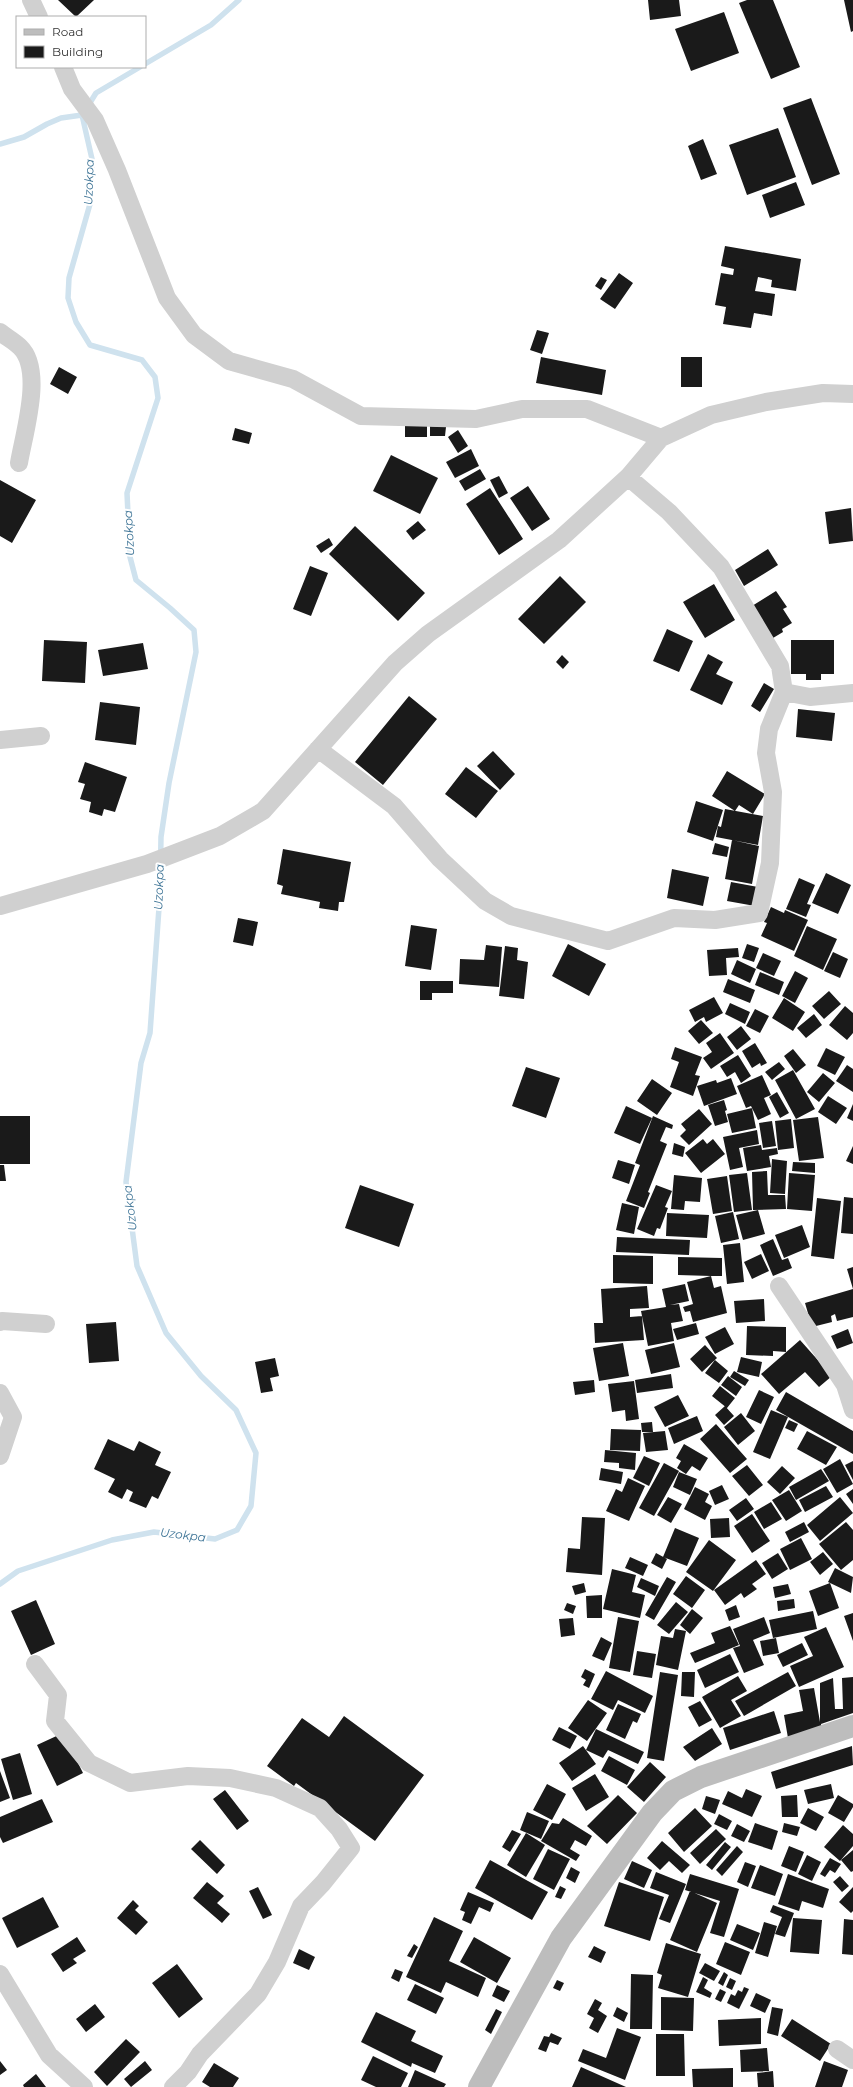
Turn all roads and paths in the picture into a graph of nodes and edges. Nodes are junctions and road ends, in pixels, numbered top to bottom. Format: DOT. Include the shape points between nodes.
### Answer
graph roads {
  1 [pos="31,0"];
  2 [pos="39,16"];
  3 [pos="63,68"];
  4 [pos="0,332"];
  5 [pos="853,394"];
  6 [pos="661,438"];
  7 [pos="19,463"];
  8 [pos="628,477"];
  9 [pos="784,692"];
  10 [pos="853,693"];
  11 [pos="41,736"];
  12 [pos="0,740"];
  13 [pos="318,749"];
  14 [pos="0,906"];
  15 [pos="779,1286"];
  16 [pos="0,1322"];
  17 [pos="46,1324"];
  18 [pos="0,1393"];
  19 [pos="853,1410"];
  20 [pos="0,1456"];
  21 [pos="35,1664"];
  22 [pos="853,1726"];
  23 [pos="0,1974"];
  24 [pos="838,2049"];
  25 [pos="853,2060"];
  26 [pos="84,2087"];
  27 [pos="173,2087"];
  28 [pos="479,2087"];
  1 -- 2 [label="street"];
  3 -- 6 [label="street" via="72,89 95,120 168,298 194,335 229,361 293,379 361,416 476,419 522,410 587,409"];
  4 -- 7 [label="street" via="21,347 31,366 33,383"];
  5 -- 6 [label="street" via="823,393 759,403 711,415"];
  6 -- 8 [label="street"];
  8 -- 9 [label="street" via="669,512 720,567 780,666"];
  8 -- 13 [label="street" via="559,540 428,634 395,662"];
  9 -- 10 [label="street" via="810,697"];
  9 -- 13 [label="street" via="769,729 766,753 773,792 770,855 759,913 715,920 674,918 608,941 511,916 485,901 440,860 394,806"];
  11 -- 12 [label="street"];
  13 -- 14 [label="street" via="263,811 220,836 147,864"];
  15 -- 19 [label="street" via="845,1385"];
  16 -- 17 [label="street" via="2,1320"];
  18 -- 20 [label="street" via="13,1417"];
  21 -- 27 [label="street" via="58,1695 55,1721 90,1763 130,1784 188,1776 230,1778 276,1788 320,1808 339,1829 351,1848 301,1906 277,1962 258,1994 200,2054 188,2072"];
  22 -- 28 [label="main road" via="701,1777 673,1791 643,1824 561,1938"];
  23 -- 26 [label="street" via="50,2055"];
  24 -- 25 [label="street"];
}
